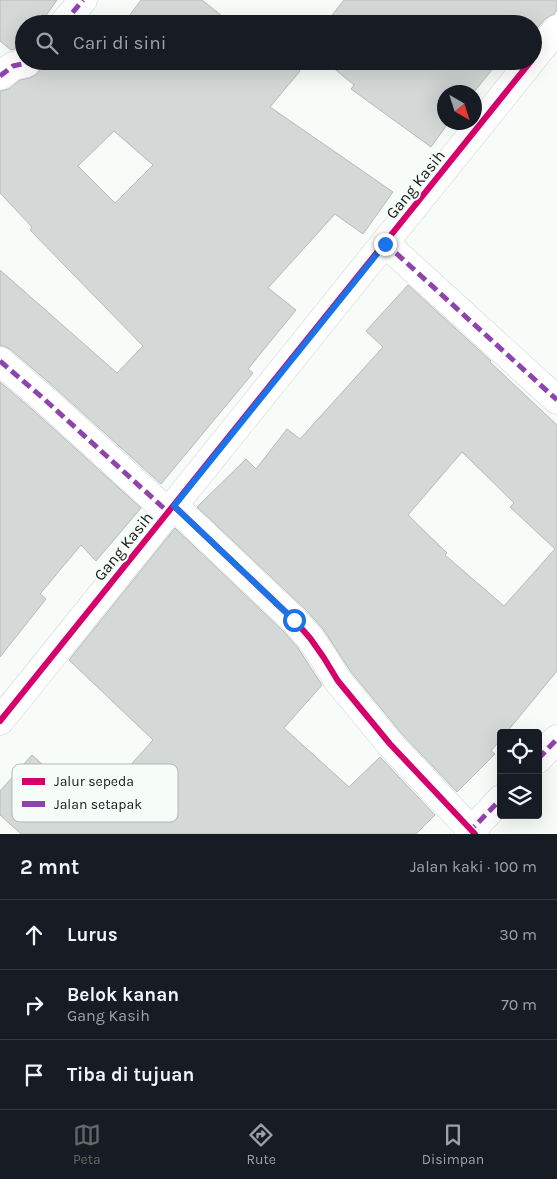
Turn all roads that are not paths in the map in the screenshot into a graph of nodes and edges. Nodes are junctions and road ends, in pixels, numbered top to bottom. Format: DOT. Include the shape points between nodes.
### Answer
graph roads {
  1 [pos="83,0"];
  2 [pos="70,15"];
  3 [pos="557,29"];
  4 [pos="542,47"];
  5 [pos="15,66"];
  6 [pos="524,70"];
  7 [pos="0,76"];
  8 [pos="385,244"];
  9 [pos="0,361"];
  10 [pos="557,400"];
  11 [pos="171,509"];
  12 [pos="0,721"];
  13 [pos="557,739"];
  14 [pos="542,755"];
  15 [pos="497,804"];
  16 [pos="471,833"];
  1 -- 2 [label="street"];
  3 -- 4 [label="street"];
  5 -- 7 [label="street"];
  6 -- 8 [label="street, Gang Kasih"];
  8 -- 10 [label="street"];
  8 -- 11 [label="street, Gang Kasih"];
  9 -- 11 [label="street"];
  11 -- 12 [label="street, Gang Kasih"];
  11 -- 16 [label="street" via="294,620 338,681 390,744"];
  13 -- 14 [label="street"];
  15 -- 16 [label="street"];
}
